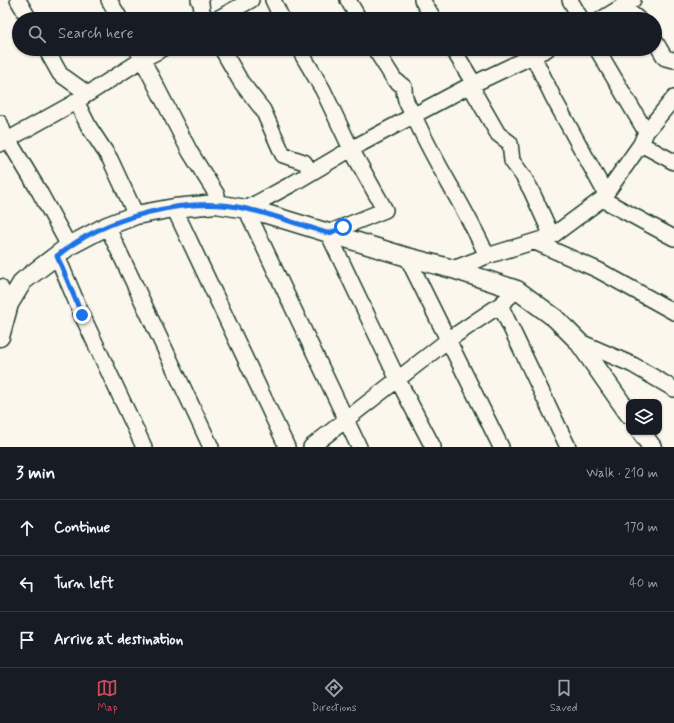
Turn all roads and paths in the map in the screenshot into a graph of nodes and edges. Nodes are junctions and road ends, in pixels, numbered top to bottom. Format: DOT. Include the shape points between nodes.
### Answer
graph roads {
  1 [pos="18,0"];
  2 [pos="109,0"];
  3 [pos="199,0"];
  4 [pos="251,0"];
  5 [pos="273,0"];
  6 [pos="348,0"];
  7 [pos="422,0"];
  8 [pos="570,0"];
  9 [pos="628,3"];
  10 [pos="25,12"];
  11 [pos="116,12"];
  12 [pos="202,12"];
  13 [pos="229,12"];
  14 [pos="279,12"];
  15 [pos="355,12"];
  16 [pos="430,12"];
  17 [pos="576,12"];
  18 [pos="613,12"];
  19 [pos="634,12"];
  20 [pos="662,53"];
  21 [pos="50,56"];
  22 [pos="137,56"];
  23 [pos="141,56"];
  24 [pos="226,56"];
  25 [pos="303,56"];
  26 [pos="379,56"];
  27 [pos="457,56"];
  28 [pos="533,56"];
  29 [pos="601,56"];
  30 [pos="674,60"];
  31 [pos="474,84"];
  32 [pos="82,98"];
  33 [pos="674,98"];
  34 [pos="414,116"];
  35 [pos="0,123"];
  36 [pos="643,138"];
  37 [pos="3,142"];
  38 [pos="351,149"];
  39 [pos="674,162"];
  40 [pos="311,172"];
  41 [pos="604,196"];
  42 [pos="216,204"];
  43 [pos="174,208"];
  44 [pos="246,209"];
  45 [pos="136,215"];
  46 [pos="107,226"];
  47 [pos="328,233"];
  48 [pos="552,236"];
  49 [pos="674,238"];
  50 [pos="535,242"];
  51 [pos="63,251"];
  52 [pos="487,256"];
  53 [pos="407,257"];
  54 [pos="453,269"];
  55 [pos="0,287"];
  56 [pos="517,290"];
  57 [pos="9,304"];
  58 [pos="500,305"];
  59 [pos="674,312"];
  60 [pos="0,337"];
  61 [pos="448,340"];
  62 [pos="578,341"];
  63 [pos="398,380"];
  64 [pos="674,389"];
  65 [pos="626,410"];
  66 [pos="346,419"];
  67 [pos="644,435"];
  68 [pos="144,447"];
  69 [pos="211,447"];
  70 [pos="287,447"];
  71 [pos="311,447"];
  72 [pos="359,447"];
  73 [pos="433,447"];
  74 [pos="501,447"];
  75 [pos="568,447"];
  76 [pos="652,447"];
  1 -- 10 [label="street"];
  2 -- 11 [label="street"];
  3 -- 12 [label="street"];
  4 -- 13 [label="street"];
  5 -- 14 [label="street"];
  6 -- 15 [label="street"];
  7 -- 16 [label="street"];
  8 -- 17 [label="street"];
  9 -- 18 [label="street"];
  9 -- 19 [label="street"];
  20 -- 30 [label="street" via="665,58"];
  21 -- 32 [label="street" via="60,74"];
  22 -- 32 [label="street"];
  23 -- 42 [label="street" via="190,152 217,194"];
  24 -- 40 [label="street" via="241,82 263,110 283,155 304,162"];
  25 -- 38 [label="street" via="323,90"];
  26 -- 34 [label="street" via="394,80 404,87 404,98"];
  27 -- 31 [label="street"];
  28 -- 31 [label="street"];
  28 -- 41 [label="street"];
  29 -- 36 [label="street"];
  31 -- 34 [label="street"];
  31 -- 48 [label="street" via="475,94 498,134 510,143 512,161 531,190"];
  32 -- 37 [label="street"];
  32 -- 45 [label="street" via="89,127 110,159"];
  33 -- 36 [label="street"];
  34 -- 38 [label="street"];
  34 -- 52 [label="street"];
  35 -- 37 [label="street"];
  36 -- 39 [label="street"];
  36 -- 41 [label="street"];
  37 -- 51 [label="street" via="12,146 36,184"];
  38 -- 40 [label="street"];
  38 -- 47 [label="street" via="386,210"];
  40 -- 44 [label="street"];
  41 -- 48 [label="street"];
  41 -- 49 [label="street"];
  42 -- 43 [label="street"];
  42 -- 44 [label="street"];
  43 -- 45 [label="street"];
  43 -- 70 [label="street"];
  44 -- 47 [label="street"];
  44 -- 66 [label="street"];
  45 -- 46 [label="street"];
  46 -- 51 [label="street"];
  46 -- 69 [label="street"];
  47 -- 53 [label="street"];
  47 -- 63 [label="street"];
  48 -- 50 [label="street"];
  50 -- 52 [label="street"];
  50 -- 59 [label="street" via="598,270"];
  51 -- 57 [label="street" via="23,281"];
  51 -- 68 [label="street" via="82,315"];
  52 -- 54 [label="street"];
  53 -- 54 [label="street"];
  53 -- 61 [label="street"];
  54 -- 56 [label="street"];
  55 -- 57 [label="street"];
  56 -- 58 [label="street"];
  56 -- 62 [label="street" via="555,318"];
  57 -- 60 [label="street"];
  58 -- 61 [label="street"];
  58 -- 75 [label="street"];
  61 -- 63 [label="street"];
  61 -- 74 [label="street"];
  62 -- 64 [label="street" via="633,365"];
  62 -- 65 [label="street"];
  63 -- 66 [label="street"];
  63 -- 73 [label="street"];
  66 -- 71 [label="street"];
  66 -- 72 [label="street"];
  67 -- 76 [label="street"];
}
